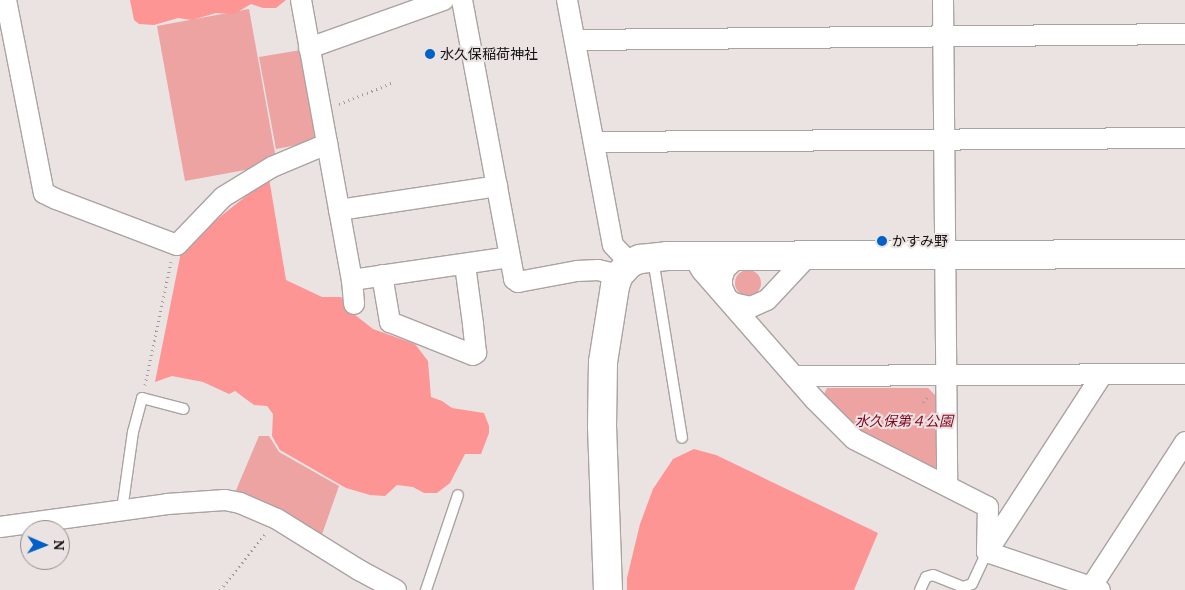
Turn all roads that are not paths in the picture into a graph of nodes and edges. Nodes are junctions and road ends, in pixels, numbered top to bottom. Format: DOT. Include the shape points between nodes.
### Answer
graph roads {
  1 [pos="6,0"];
  2 [pos="301,0"];
  3 [pos="444,0"];
  4 [pos="462,0"];
  5 [pos="567,0"];
  6 [pos="943,0"];
  7 [pos="1185,34"];
  8 [pos="943,37"];
  9 [pos="575,40"];
  10 [pos="309,48"];
  11 [pos="1185,138"];
  12 [pos="944,140"];
  13 [pos="594,142"];
  14 [pos="327,144"];
  15 [pos="497,186"];
  16 [pos="339,210"];
  17 [pos="1185,254"];
  18 [pos="693,256"];
  19 [pos="739,256"];
  20 [pos="808,256"];
  21 [pos="945,256"];
  22 [pos="509,257"];
  23 [pos="464,264"];
  24 [pos="634,265"];
  25 [pos="382,275"];
  26 [pos="352,280"];
  27 [pos="727,298"];
  28 [pos="767,300"];
  29 [pos="354,304"];
  30 [pos="747,321"];
  31 [pos="1185,374"];
  32 [pos="947,375"];
  33 [pos="1102,375"];
  34 [pos="795,376"];
  35 [pos="184,410"];
  36 [pos="682,438"];
  37 [pos="1185,442"];
  38 [pos="947,484"];
  39 [pos="458,495"];
  40 [pos="122,510"];
  41 [pos="0,527"];
  42 [pos="986,552"];
  43 [pos="1096,588"];
  44 [pos="396,590"];
  45 [pos="426,590"];
  46 [pos="608,590"];
  47 [pos="920,590"];
  1 -- 14 [label="street" via="44,193 56,199 177,244 223,197 272,167"];
  2 -- 10 [label="street"];
  3 -- 10 [label="street"];
  4 -- 15 [label="street"];
  5 -- 9 [label="street"];
  6 -- 8 [label="street"];
  7 -- 8 [label="street"];
  8 -- 9 [label="street"];
  8 -- 12 [label="street"];
  9 -- 13 [label="street"];
  10 -- 14 [label="street"];
  11 -- 12 [label="street"];
  12 -- 13 [label="street"];
  12 -- 21 [label="street"];
  13 -- 24 [label="street" via="613,245"];
  14 -- 16 [label="street"];
  15 -- 16 [label="street"];
  15 -- 22 [label="street"];
  16 -- 26 [label="street"];
  17 -- 21 [label="street"];
  18 -- 19 [label="street"];
  18 -- 24 [label="street"];
  18 -- 27 [label="street"];
  19 -- 20 [label="street"];
  19 -- 27 [label="street" via="731,261 722,278"];
  20 -- 21 [label="street"];
  20 -- 28 [label="street"];
  21 -- 32 [label="street"];
  22 -- 23 [label="street"];
  22 -- 24 [label="street" via="514,279 518,282"];
  23 -- 25 [label="street"];
  23 -- 25 [label="street" via="476,353 473,355 390,322"];
  24 -- 36 [label="lane"];
  24 -- 46 [label="street" via="610,308 602,371"];
  25 -- 26 [label="street"];
  26 -- 29 [label="street"];
  27 -- 28 [label="street" via="745,306 755,306"];
  27 -- 30 [label="street"];
  28 -- 30 [label="street"];
  30 -- 34 [label="street"];
  31 -- 33 [label="street"];
  32 -- 33 [label="street"];
  32 -- 34 [label="street"];
  32 -- 38 [label="street"];
  33 -- 42 [label="street"];
  34 -- 38 [label="street" via="854,439"];
  35 -- 40 [label="lane" via="142,398 132,432"];
  37 -- 43 [label="street"];
  38 -- 42 [label="street" via="988,507"];
  39 -- 45 [label="lane"];
  40 -- 41 [label="street"];
  40 -- 44 [label="street" via="198,500 225,500 246,506 278,519"];
  42 -- 43 [label="street"];
  42 -- 47 [label="lane" via="972,584 963,587 933,575 926,577"];
}
